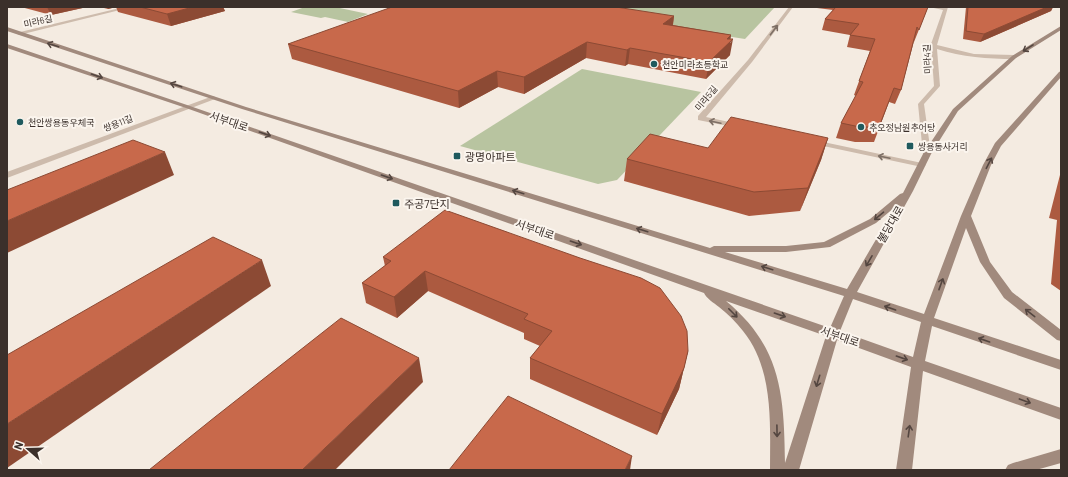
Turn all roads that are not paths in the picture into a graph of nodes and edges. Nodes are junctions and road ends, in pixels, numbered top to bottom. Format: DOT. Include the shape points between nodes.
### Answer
graph roads {
  1 [pos="130,7"];
  2 [pos="791,7"];
  3 [pos="931,7"];
  4 [pos="946,8"];
  5 [pos="1061,28"];
  6 [pos="7,29"];
  7 [pos="19,33"];
  8 [pos="7,46"];
  9 [pos="934,46"];
  10 [pos="1014,57"];
  11 [pos="1061,73"];
  12 [pos="213,98"];
  13 [pos="188,107"];
  14 [pos="746,128"];
  15 [pos="807,141"];
  16 [pos="928,154"];
  17 [pos="922,165"];
  18 [pos="7,175"];
  19 [pos="909,191"];
  20 [pos="966,216"];
  21 [pos="702,249"];
  22 [pos="703,288"];
  23 [pos="850,294"];
  24 [pos="927,320"];
  25 [pos="832,334"];
  26 [pos="1061,337"];
  27 [pos="918,363"];
  28 [pos="1061,365"];
  29 [pos="1061,414"];
  30 [pos="1061,456"];
  31 [pos="778,470"];
  32 [pos="791,470"];
  33 [pos="904,470"];
  34 [pos="1013,470"];
  1 -- 7 [label="street, 미라6길"];
  14 -- 2 [label="street, 미라5길, one-way" via="701,118 750,61"];
  3 -- 4 [label="street"];
  4 -- 9 [label="street, 미라4길"];
  5 -- 10 [label="main road, 불당대로, one-way"];
  6 -- 7 [label="main road, 서부대로"];
  12 -- 7 [label="main road, 서부대로, one-way"];
  8 -- 13 [label="main road, 서부대로, one-way"];
  9 -- 10 [label="street" via="977,57"];
  9 -- 16 [label="street, 미라4길" via="938,86 921,104"];
  10 -- 16 [label="main road, 불당대로" via="955,110"];
  20 -- 11 [label="main road, one-way" via="987,165 998,146"];
  12 -- 13 [label="street, 쌍용11길"];
  21 -- 12 [label="main road, 서부대로, one-way"];
  13 -- 18 [label="street, 쌍용11길"];
  13 -- 22 [label="main road, 서부대로, one-way"];
  17 -- 15 [label="street, one-way"];
  16 -- 17 [label="main road, 불당대로"];
  17 -- 19 [label="main road, 불당대로"];
  19 -- 21 [label="main road, one-way" via="873,221 826,245 786,249"];
  19 -- 23 [label="main road, 불당대로, one-way"];
  24 -- 20 [label="main road, one-way"];
  26 -- 20 [label="main road, one-way" via="1008,295 985,262"];
  23 -- 21 [label="main road, 서부대로, one-way"];
  22 -- 25 [label="main road, 서부대로, one-way"];
  22 -- 31 [label="main road, one-way" via="734,313 758,343 773,381"];
  24 -- 23 [label="main road, 서부대로, one-way"];
  23 -- 25 [label="main road, 불당대로"];
  24 -- 27 [label="main road"];
  28 -- 24 [label="main road, 서부대로, one-way"];
  25 -- 27 [label="main road, 서부대로, one-way"];
  25 -- 32 [label="main road, 불당대로, one-way"];
  27 -- 29 [label="main road, 서부대로, one-way"];
  33 -- 27 [label="main road, one-way"];
  30 -- 34 [label="main road"];
}
